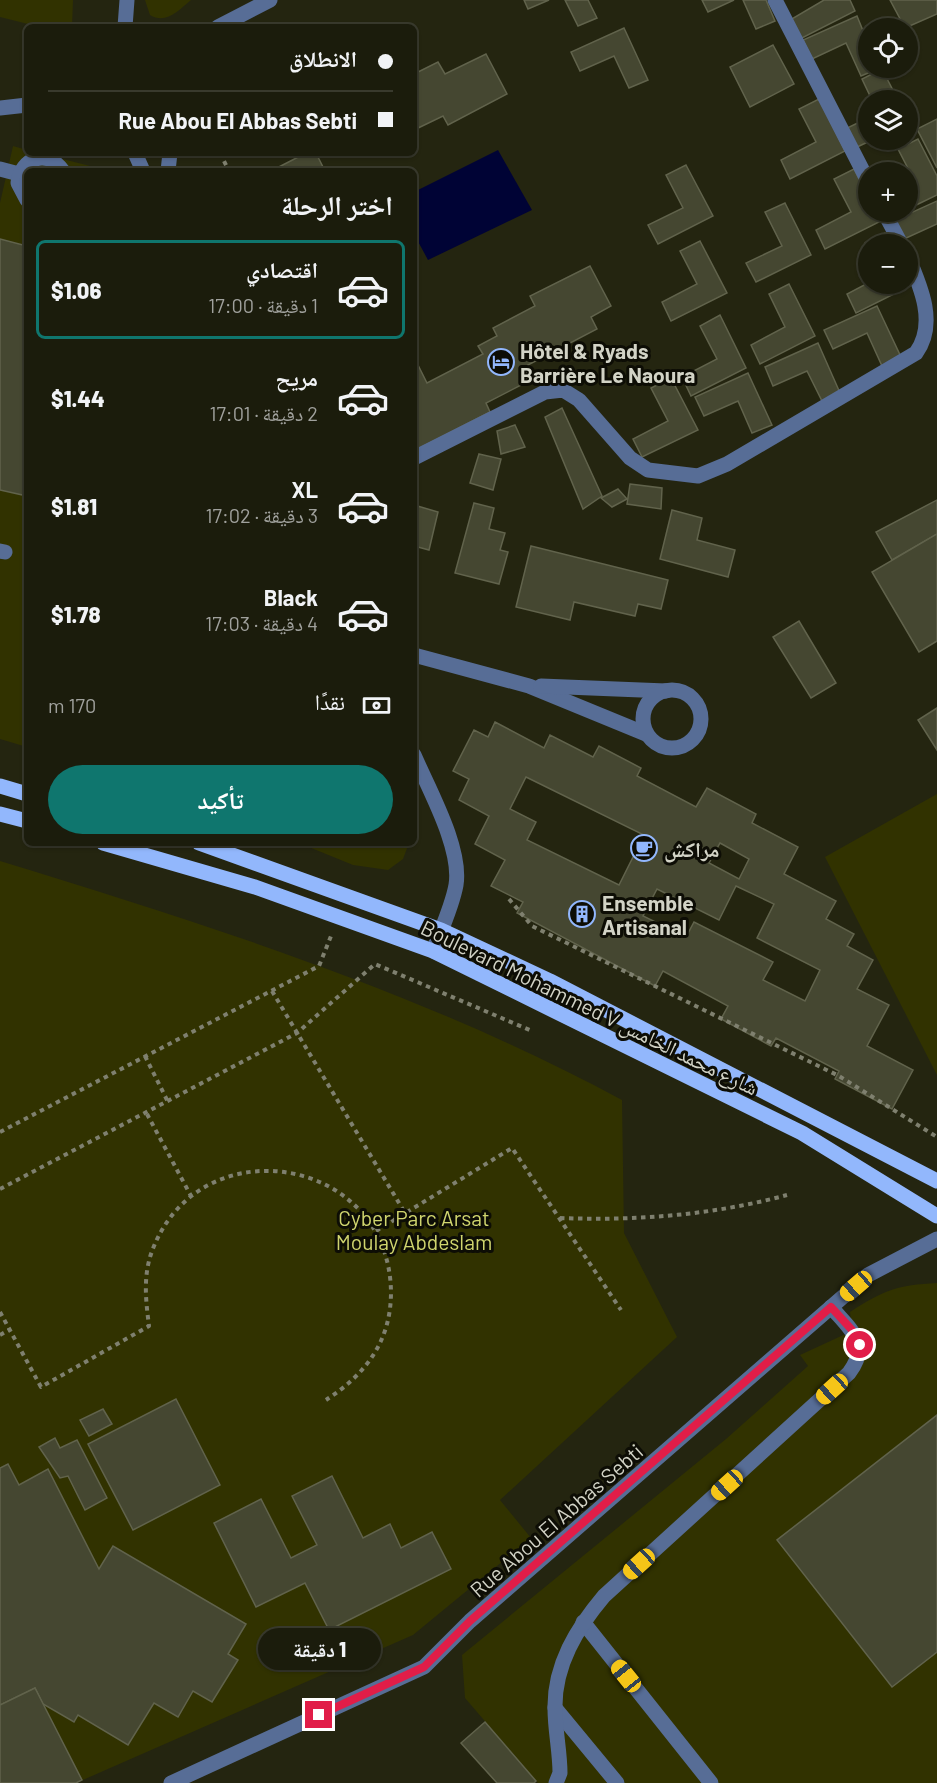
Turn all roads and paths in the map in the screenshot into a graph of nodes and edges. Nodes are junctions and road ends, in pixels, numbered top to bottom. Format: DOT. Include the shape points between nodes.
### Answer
graph roads {
  1 [pos="127,0"];
  2 [pos="775,0"];
  3 [pos="264,2"];
  4 [pos="124,24"];
  5 [pos="224,24"];
  6 [pos="245,24"];
  7 [pos="24,105"];
  8 [pos="0,108"];
  9 [pos="858,162"];
  10 [pos="60,168"];
  11 [pos="0,169"];
  12 [pos="19,174"];
  13 [pos="24,194"];
  14 [pos="918,284"];
  15 [pos="417,456"];
  16 [pos="417,656"];
  17 [pos="529,686"];
  18 [pos="667,691"];
  19 [pos="646,734"];
  20 [pos="417,762"];
  21 [pos="0,786"];
  22 [pos="24,793"];
  23 [pos="0,814"];
  24 [pos="24,820"];
  25 [pos="113,846"];
  26 [pos="207,846"];
  27 [pos="509,899"];
  28 [pos="338,918"];
  29 [pos="441,930"];
  30 [pos="433,951"];
  31 [pos="272,991"];
  32 [pos="532,1030"];
  33 [pos="297,1033"];
  34 [pos="145,1056"];
  35 [pos="168,1102"];
  36 [pos="147,1114"];
  37 [pos="0,1132"];
  38 [pos="937,1137"];
  39 [pos="937,1181"];
  40 [pos="0,1190"];
  41 [pos="787,1195"];
  42 [pos="191,1196"];
  43 [pos="405,1213"];
  44 [pos="937,1216"];
  45 [pos="560,1218"];
  46 [pos="376,1231"];
  47 [pos="937,1239"];
  48 [pos="831,1307"];
  49 [pos="621,1310"];
  50 [pos="0,1312"];
  51 [pos="9,1330"];
  52 [pos="0,1335"];
  53 [pos="326,1400"];
  54 [pos="583,1622"];
  55 [pos="555,1708"];
  56 [pos="171,1783"];
  57 [pos="556,1783"];
  58 [pos="617,1783"];
  59 [pos="711,1783"];
  1 -- 4 [label="street"];
  2 -- 9 [label="street"];
  3 -- 5 [label="street"];
  3 -- 6 [label="street"];
  7 -- 8 [label="street"];
  10 -- 12 [label="street" via="39,158 23,166"];
  11 -- 12 [label="street"];
  12 -- 13 [label="street" via="18,183"];
  14 -- 15 [label="street" via="926,306 925,342 916,353 727,464 698,476 648,470 630,458 579,400 563,390 545,392"];
  16 -- 17 [label="street"];
  17 -- 18 [label="street"];
  17 -- 19 [label="street"];
  18 -- 19 [label="street" via="648,702 643,712"];
  18 -- 19 [label="street" via="689,696 697,705 700,727 687,744 664,748"];
  20 -- 29 [label="street" via="455,862 456,885"];
  21 -- 22 [label="main road"];
  23 -- 24 [label="main road"];
  25 -- 28 [label="main road, Boulevard Mohammed V شارع محمد الخامس" via="255,887"];
  26 -- 29 [label="main road, Boulevard Mohammed V شارع محمد الخامس"];
  27 -- 38 [label="path" via="532,926 839,1077"];
  28 -- 30 [label="main road, Boulevard Mohammed V شارع محمد الخامس"];
  28 -- 31 [label="path" via="319,966"];
  29 -- 30 [label="street"];
  29 -- 39 [label="main road, Boulevard Mohammed V شارع محمد الخامس" via="550,981"];
  30 -- 44 [label="main road, Boulevard Mohammed V شارع محمد الخامس" via="802,1133"];
  31 -- 33 [label="path"];
  31 -- 34 [label="path"];
  32 -- 33 [label="path" via="375,964"];
  33 -- 35 [label="path"];
  33 -- 43 [label="path"];
  34 -- 35 [label="path"];
  34 -- 37 [label="path"];
  35 -- 36 [label="path"];
  36 -- 40 [label="path"];
  36 -- 42 [label="path"];
  41 -- 45 [label="path" via="754,1204 623,1220"];
  42 -- 46 [label="path" via="229,1176 271,1169 312,1177 349,1199"];
  42 -- 51 [label="path" via="167,1222 150,1255 145,1290 149,1326 41,1387"];
  43 -- 45 [label="path" via="512,1148"];
  43 -- 46 [label="path"];
  45 -- 49 [label="path"];
  46 -- 53 [label="path" via="390,1270 391,1311 378,1351 352,1383"];
  47 -- 48 [label="street, Rue Abou El Abbas Sebti" via="868,1275"];
  48 -- 54 [label="street" via="860,1345 859,1360 849,1373 604,1596"];
  48 -- 56 [label="street, Rue Abou El Abbas Sebti" via="470,1621 424,1667"];
  50 -- 51 [label="path"];
  51 -- 52 [label="path"];
  54 -- 55 [label="street" via="563,1662"];
  54 -- 59 [label="street"];
  55 -- 57 [label="street" via="560,1755"];
  55 -- 58 [label="street"];
}
